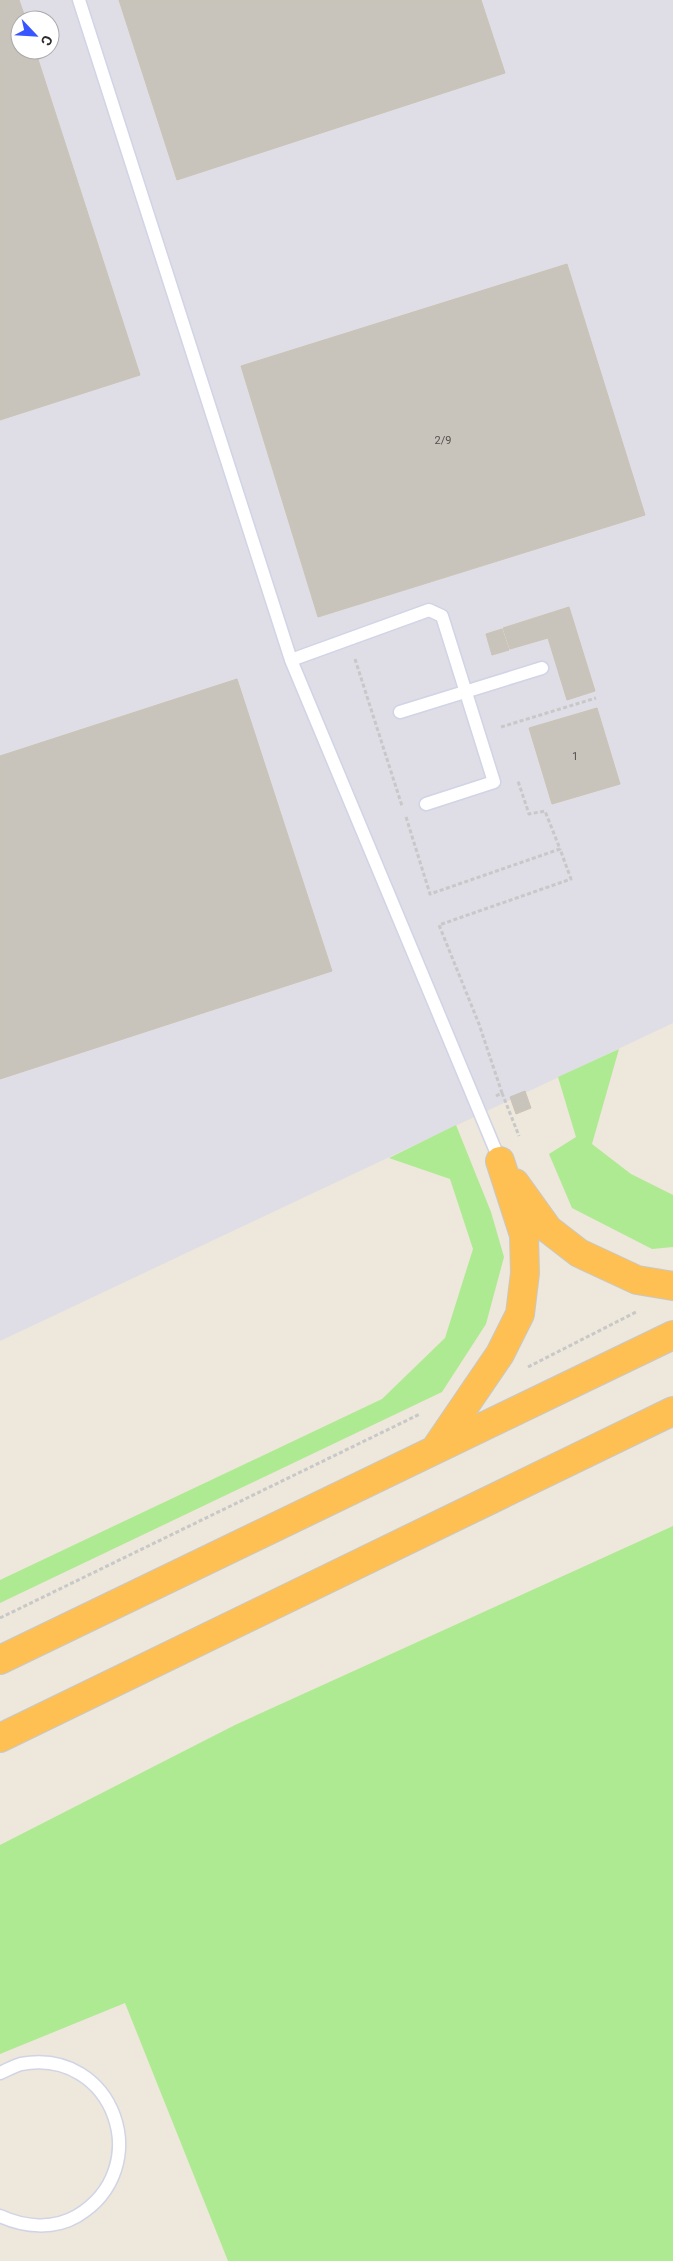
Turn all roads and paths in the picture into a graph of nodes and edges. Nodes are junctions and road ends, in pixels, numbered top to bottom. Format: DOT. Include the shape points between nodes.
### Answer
graph roads {
  1 [pos="79,0"];
  2 [pos="291,660"];
  3 [pos="542,668"];
  4 [pos="467,692"];
  5 [pos="400,712"];
  6 [pos="501,727"];
  7 [pos="504,736"];
  8 [pos="518,780"];
  9 [pos="426,804"];
  10 [pos="560,849"];
  11 [pos="430,894"];
  12 [pos="502,1093"];
  13 [pos="476,1104"];
  14 [pos="522,1145"];
  15 [pos="500,1161"];
  16 [pos="669,1285"];
  17 [pos="673,1335"];
  18 [pos="495,1362"];
  19 [pos="673,1411"];
  20 [pos="425,1412"];
  21 [pos="436,1449"];
  22 [pos="0,1618"];
  23 [pos="0,1660"];
  24 [pos="0,1738"];
  25 [pos="0,2073"];
  26 [pos="0,2216"];
  1 -- 2 [label="lane"];
  2 -- 4 [label="lane" via="429,610 442,616"];
  2 -- 13 [label="lane"];
  3 -- 4 [label="lane"];
  4 -- 5 [label="lane"];
  4 -- 9 [label="lane" via="494,782"];
  6 -- 7 [label="path"];
  8 -- 10 [label="path" via="529,814 545,811"];
  10 -- 11 [label="path"];
  10 -- 12 [label="path" via="571,879 439,925 479,1024"];
  12 -- 13 [label="path"];
  12 -- 14 [label="path"];
  13 -- 15 [label="lane"];
  15 -- 16 [label="highway" via="548,1229 579,1253 637,1280"];
  15 -- 18 [label="highway" via="524,1235 525,1273 520,1314"];
  16 -- 18 [label="path" via="661,1300 518,1372"];
  17 -- 21 [label="highway"];
  18 -- 21 [label="highway"];
  19 -- 24 [label="highway"];
  20 -- 22 [label="path"];
  21 -- 23 [label="highway"];
  25 -- 26 [label="lane" via="20,2064 48,2063 74,2070 96,2086 112,2108 120,2135 118,2162 108,2187 91,2208 68,2221 42,2226 15,2223"];
}
